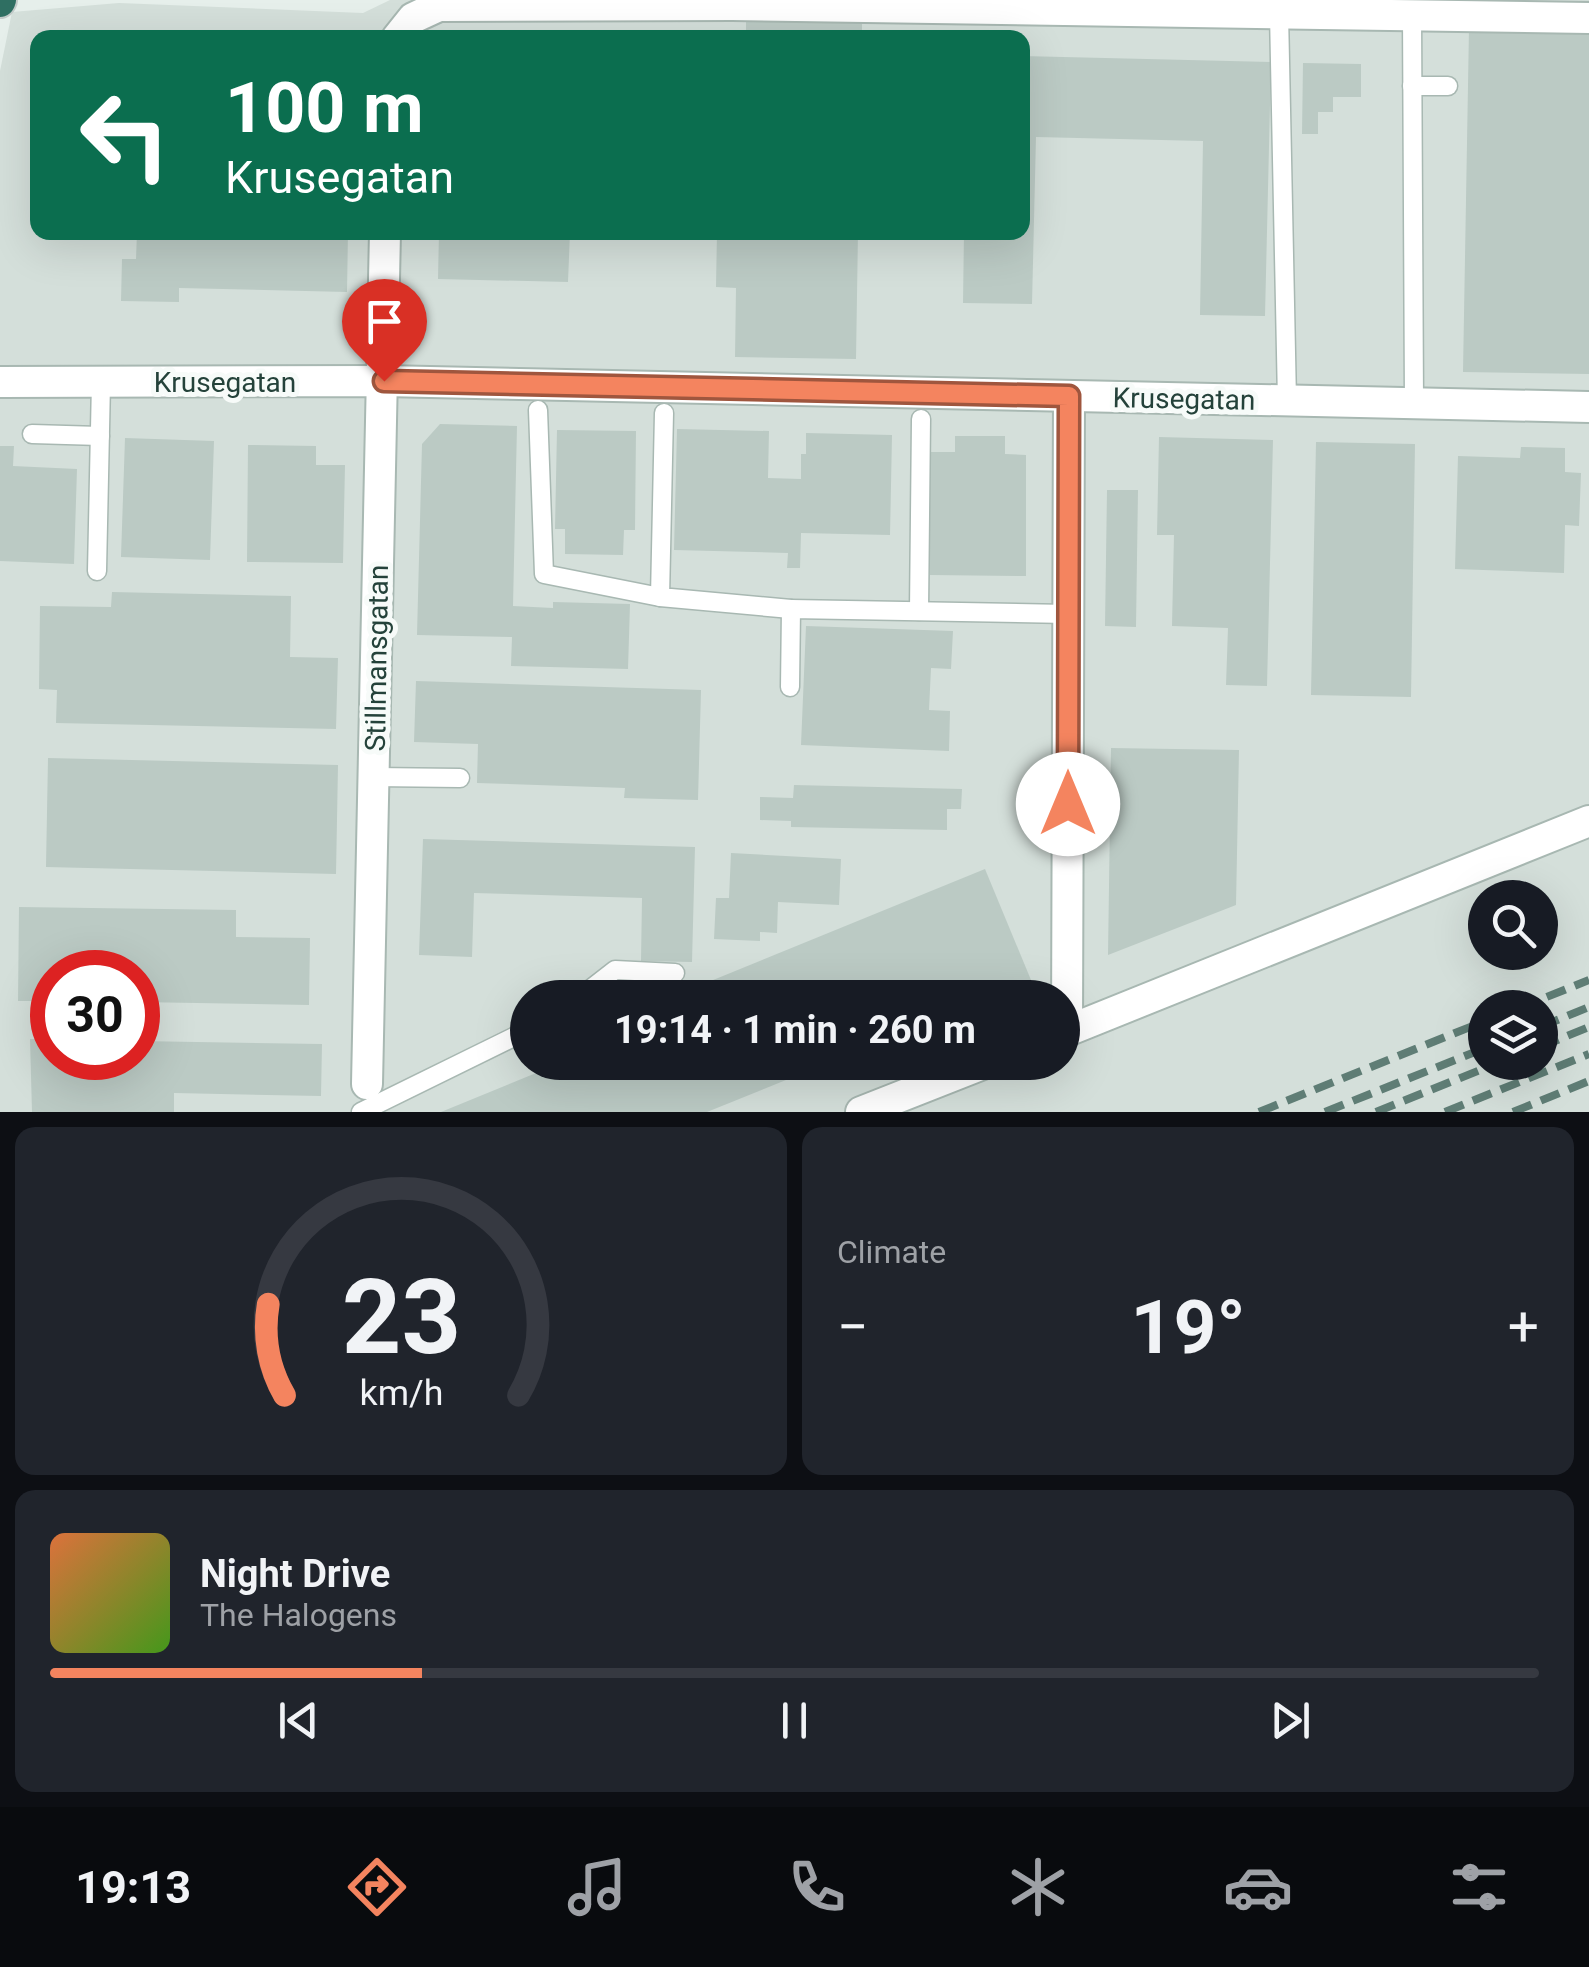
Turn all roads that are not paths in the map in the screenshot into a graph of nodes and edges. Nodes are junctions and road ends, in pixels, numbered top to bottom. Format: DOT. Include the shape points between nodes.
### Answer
graph roads {
  1 [pos="1279,13"];
  2 [pos="1412,15"];
  3 [pos="1589,18"];
  4 [pos="403,30"];
  5 [pos="1412,86"];
  6 [pos="1448,86"];
  7 [pos="386,240"];
  8 [pos="384,381"];
  9 [pos="0,382"];
  10 [pos="102,382"];
  11 [pos="1069,396"];
  12 [pos="1287,401"];
  13 [pos="1414,403"];
  14 [pos="1589,407"];
  15 [pos="538,410"];
  16 [pos="664,414"];
  17 [pos="921,419"];
  18 [pos="32,434"];
  19 [pos="100,436"];
  20 [pos="98,571"];
  21 [pos="660,598"];
  22 [pos="791,609"];
  23 [pos="918,611"];
  24 [pos="1068,614"];
  25 [pos="790,687"];
  26 [pos="374,778"];
  27 [pos="460,778"];
  28 [pos="1589,821"];
  29 [pos="676,972"];
  30 [pos="602,980"];
  31 [pos="1065,980"];
  32 [pos="1080,1026"];
  33 [pos="510,1037"];
  34 [pos="942,1080"];
  35 [pos="364,1098"];
  36 [pos="352,1112"];
  37 [pos="861,1112"];
  1 -- 2 [label="street"];
  1 -- 4 [label="street" via="439,6"];
  1 -- 12 [label="lane"];
  2 -- 3 [label="street"];
  2 -- 5 [label="lane"];
  5 -- 6 [label="lane"];
  5 -- 13 [label="lane"];
  7 -- 8 [label="street, Stillmansgatan"];
  8 -- 10 [label="street, Krusegatan"];
  8 -- 11 [label="street, Krusegatan"];
  8 -- 26 [label="street, Stillmansgatan"];
  9 -- 10 [label="street, Krusegatan"];
  10 -- 19 [label="lane"];
  11 -- 12 [label="street, Krusegatan"];
  11 -- 24 [label="street"];
  12 -- 13 [label="street, Krusegatan"];
  13 -- 14 [label="street, Krusegatan"];
  15 -- 21 [label="lane" via="544,574"];
  16 -- 21 [label="lane"];
  17 -- 23 [label="lane"];
  18 -- 19 [label="lane"];
  19 -- 20 [label="lane"];
  21 -- 22 [label="lane"];
  22 -- 23 [label="lane"];
  22 -- 25 [label="lane"];
  23 -- 24 [label="lane"];
  24 -- 31 [label="street"];
  26 -- 27 [label="lane"];
  26 -- 35 [label="street, Stillmansgatan"];
  28 -- 32 [label="street"];
  29 -- 30 [label="lane" via="614,970"];
  33 -- 35 [label="lane"];
  34 -- 37 [label="street"];
  35 -- 36 [label="lane"];
}
